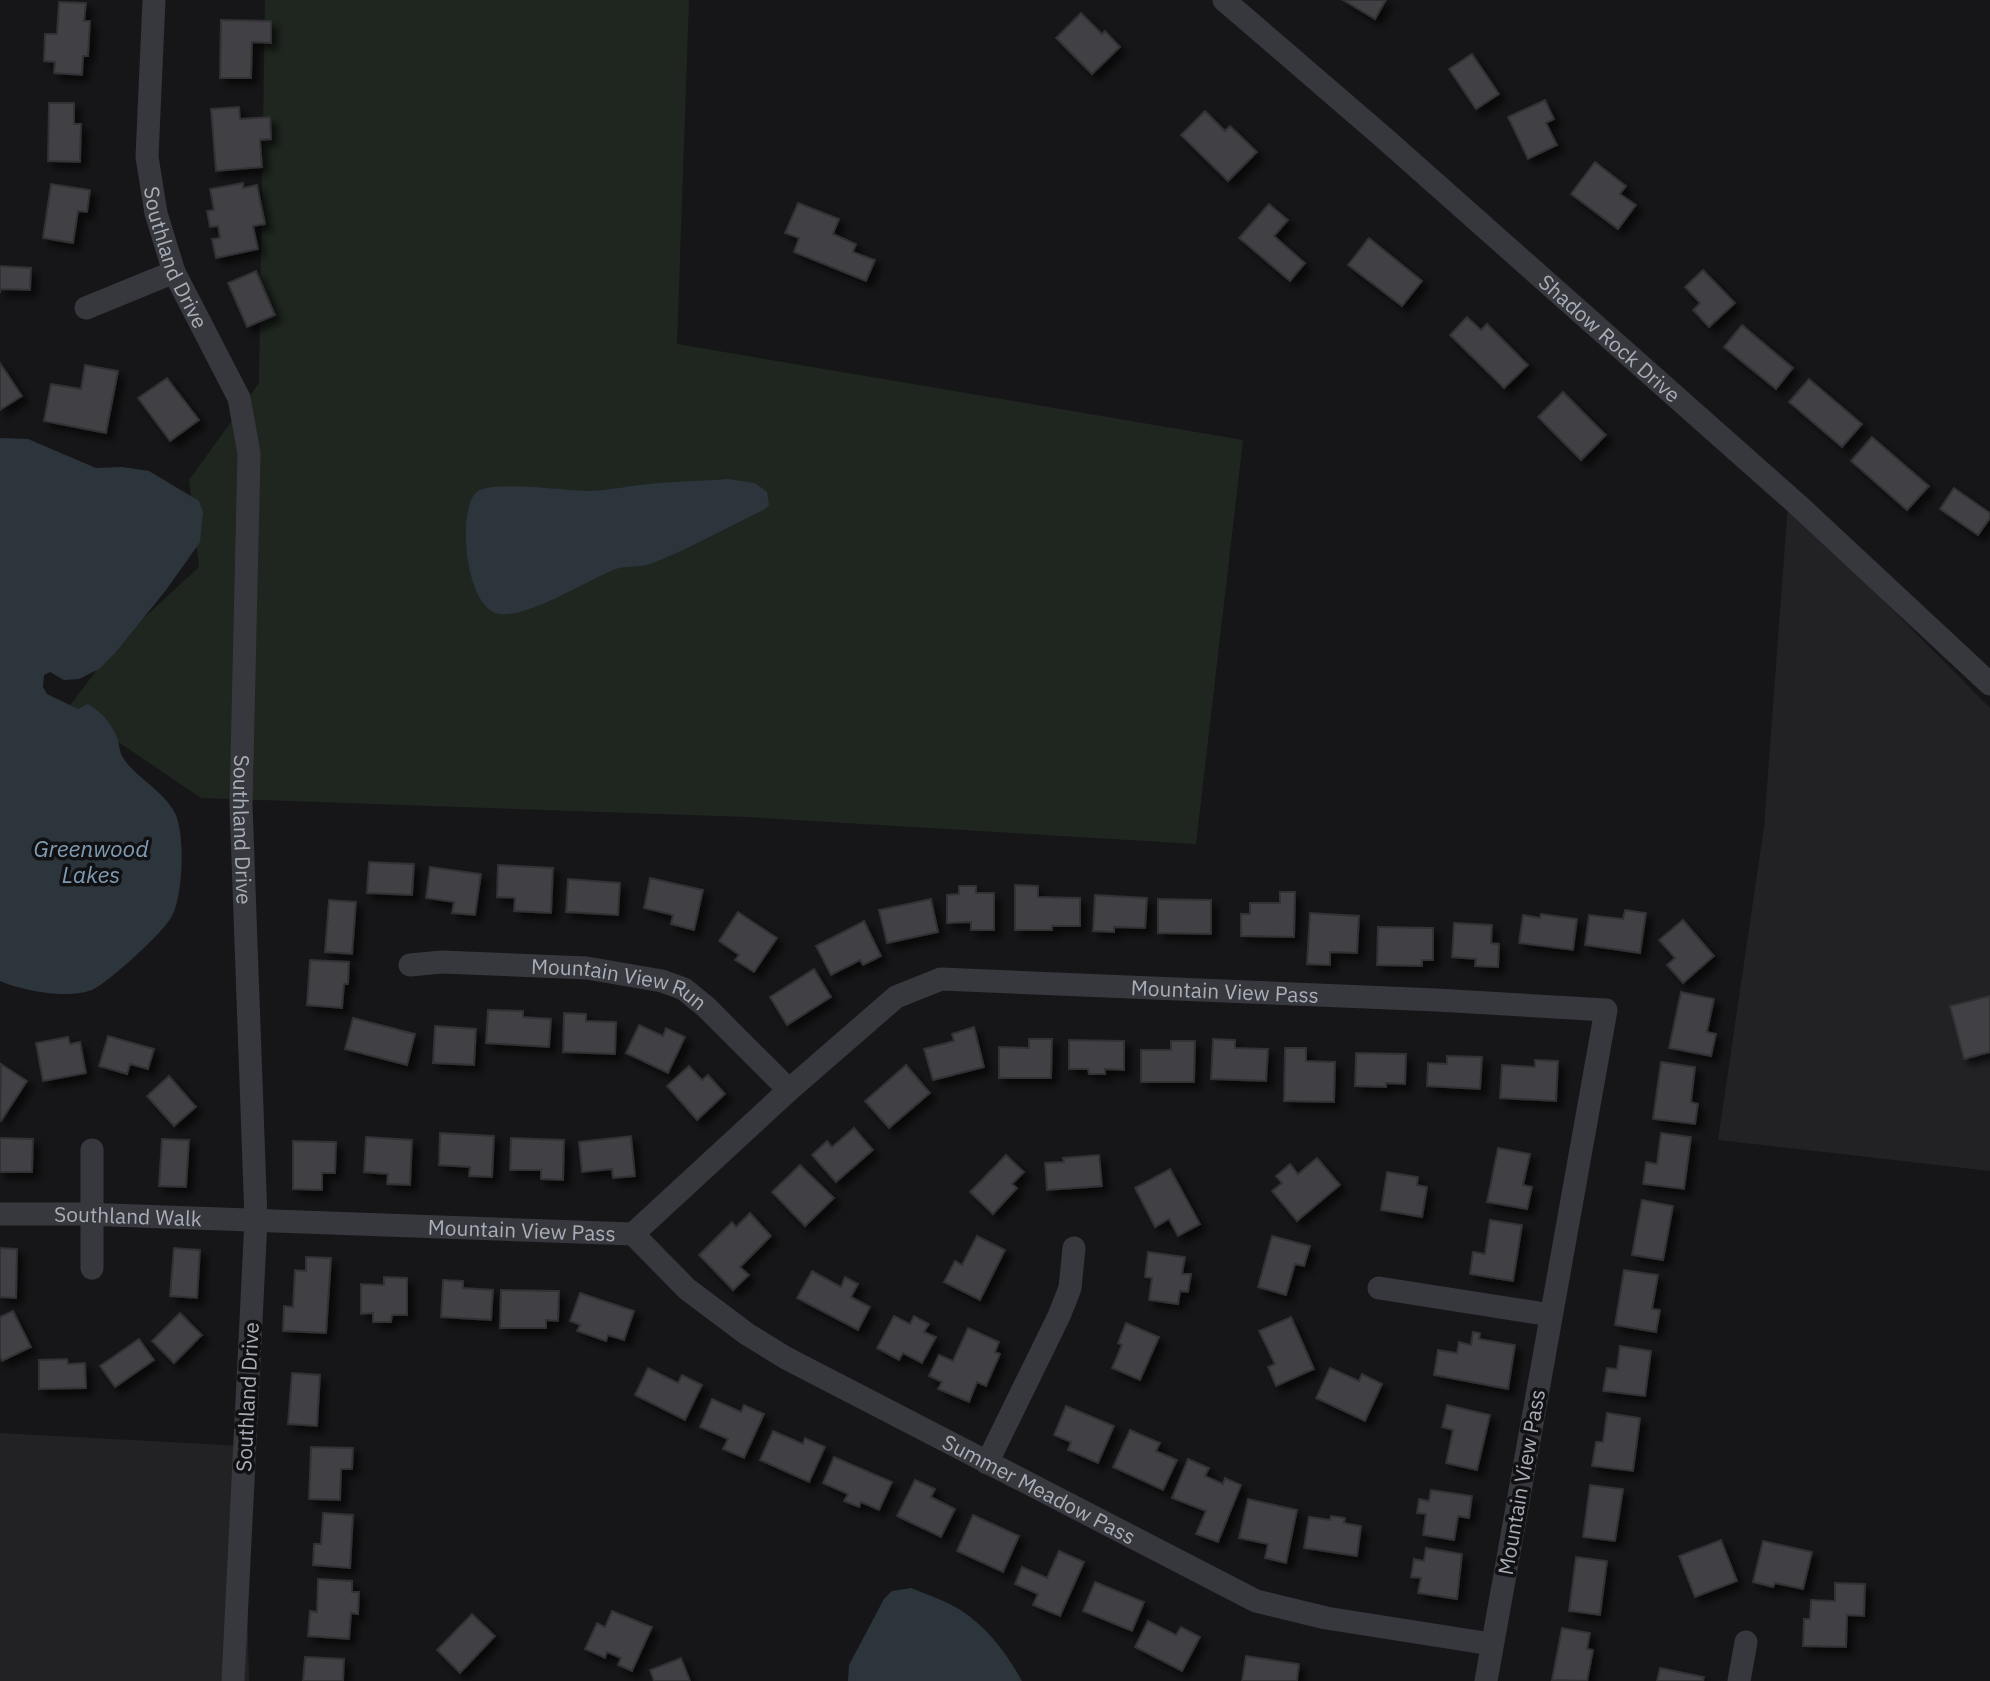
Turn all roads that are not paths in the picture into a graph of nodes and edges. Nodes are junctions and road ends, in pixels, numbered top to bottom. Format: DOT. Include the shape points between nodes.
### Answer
graph roads {
  1 [pos="154,0"];
  2 [pos="1224,0"];
  3 [pos="174,272"];
  4 [pos="86,308"];
  5 [pos="1990,684"];
  6 [pos="410,965"];
  7 [pos="789,1090"];
  8 [pos="92,1150"];
  9 [pos="0,1214"];
  10 [pos="93,1214"];
  11 [pos="256,1220"];
  12 [pos="633,1234"];
  13 [pos="1073,1248"];
  14 [pos="92,1268"];
  15 [pos="1380,1288"];
  16 [pos="1550,1315"];
  17 [pos="987,1463"];
  18 [pos="1746,1642"];
  19 [pos="1492,1644"];
  20 [pos="233,1681"];
  21 [pos="1486,1681"];
  22 [pos="1739,1681"];
  1 -- 3 [label="street, Southland Drive" via="147,157 156,213"];
  2 -- 5 [label="street, Shadow Rock Drive" via="1798,505"];
  3 -- 4 [label="street"];
  3 -- 11 [label="street, Southland Drive" via="239,398 249,453 241,804"];
  6 -- 7 [label="street, Mountain View Run" via="442,962 587,968 673,985 706,1007"];
  7 -- 12 [label="street, Mountain View Pass"];
  7 -- 16 [label="street, Mountain View Pass" via="896,997 941,979 1606,1010"];
  8 -- 10 [label="street"];
  9 -- 10 [label="street, Southland Walk"];
  10 -- 11 [label="street, Southland Walk"];
  10 -- 14 [label="street"];
  11 -- 12 [label="street, Mountain View Pass"];
  11 -- 20 [label="street, Southland Drive"];
  12 -- 17 [label="street, Summer Meadow Pass" via="687,1289 747,1334"];
  13 -- 17 [label="street" via="1070,1288 1059,1316"];
  15 -- 16 [label="street"];
  16 -- 19 [label="street, Mountain View Pass"];
  17 -- 19 [label="street, Summer Meadow Pass" via="1256,1601 1326,1618"];
  18 -- 22 [label="street"];
  19 -- 21 [label="street, Mountain View Pass"];
}
